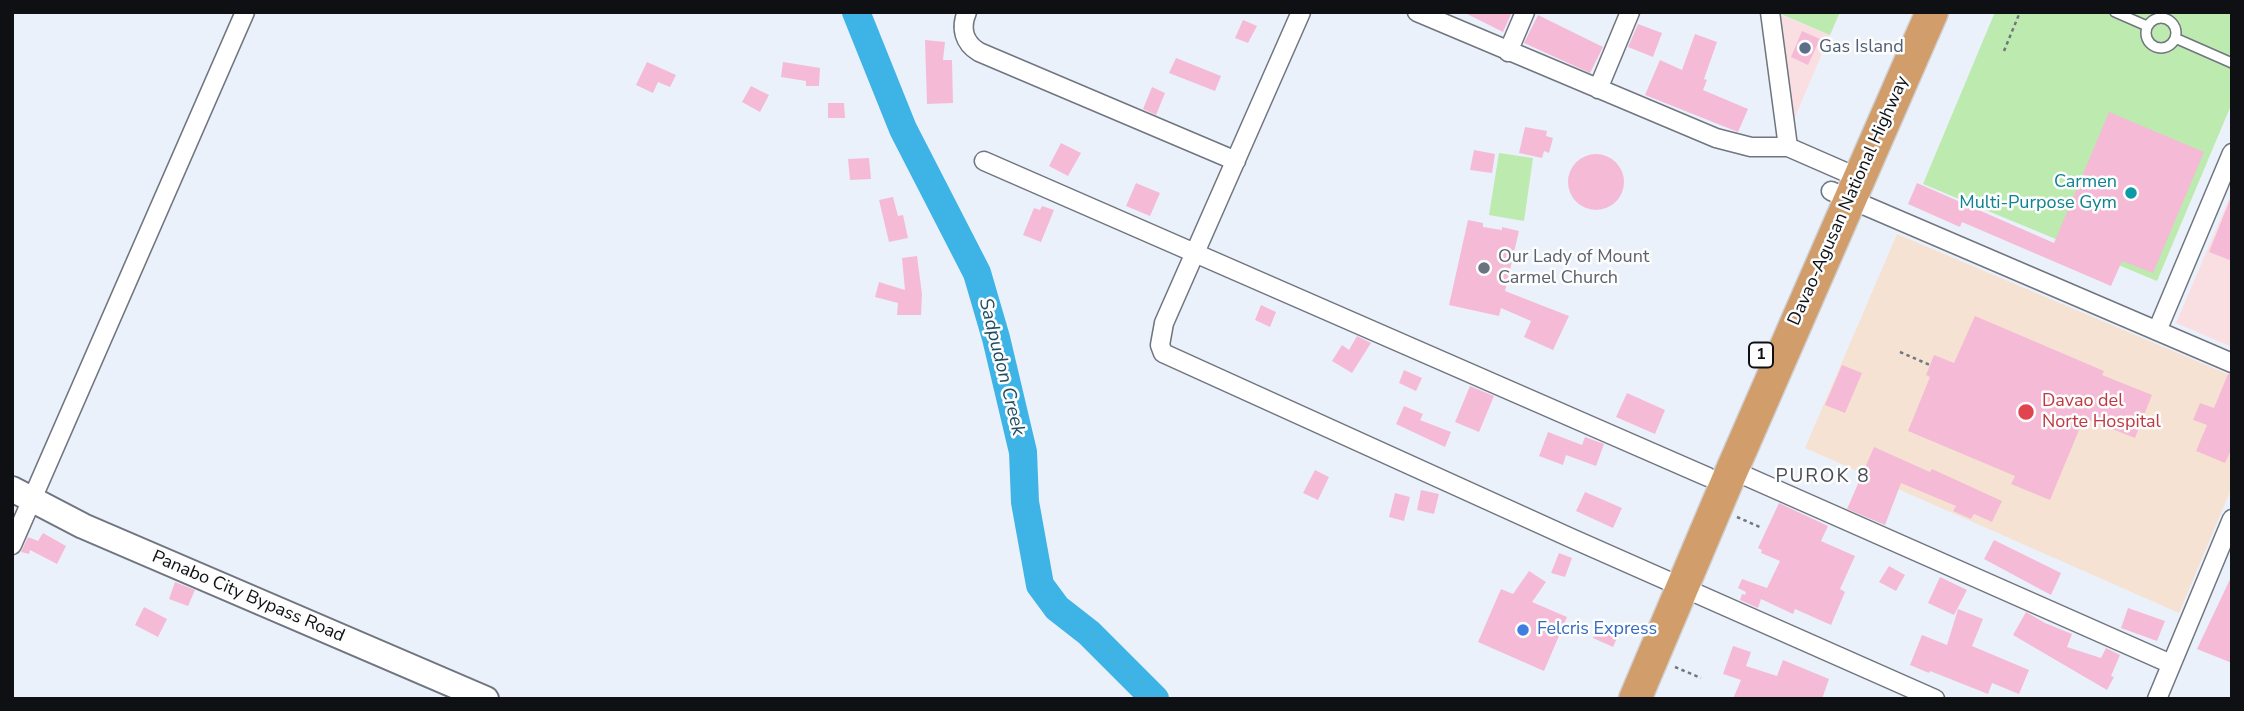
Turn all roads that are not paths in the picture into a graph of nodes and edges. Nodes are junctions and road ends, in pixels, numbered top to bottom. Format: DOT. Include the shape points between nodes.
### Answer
graph roads {
  1 [pos="245,12"];
  2 [pos="967,12"];
  3 [pos="1301,12"];
  4 [pos="1525,12"];
  5 [pos="1630,12"];
  6 [pos="1770,12"];
  7 [pos="1909,12"];
  8 [pos="1932,12"];
  9 [pos="2115,12"];
  10 [pos="1422,13"];
  11 [pos="2147,26"];
  12 [pos="2175,38"];
  13 [pos="1508,52"];
  14 [pos="2232,63"];
  15 [pos="1598,89"];
  16 [pos="1788,147"];
  17 [pos="2232,153"];
  18 [pos="984,161"];
  19 [pos="1236,161"];
  20 [pos="1845,184"];
  21 [pos="1195,253"];
  22 [pos="2157,331"];
  23 [pos="2232,363"];
  24 [pos="1720,474"];
  25 [pos="22,495"];
  26 [pos="2232,519"];
  27 [pos="12,545"];
  28 [pos="1673,583"];
  29 [pos="2171,664"];
  30 [pos="1633,684"];
  31 [pos="486,699"];
  32 [pos="1935,699"];
  33 [pos="2157,699"];
  1 -- 25 [label="street"];
  2 -- 19 [label="street" via="963,30 970,47 978,52"];
  3 -- 19 [label="street"];
  4 -- 13 [label="street"];
  5 -- 15 [label="street"];
  6 -- 16 [label="street"];
  7 -- 20 [label="highway, Davao-Agusan National Highway / 1"];
  8 -- 20 [label="highway, Davao-Agusan National Highway / 1"];
  9 -- 11 [label="lane"];
  10 -- 13 [label="street"];
  11 -- 12 [label="lane" via="2164,18 2173,24"];
  11 -- 12 [label="lane" via="2147,38 2155,46 2166,46"];
  12 -- 14 [label="lane"];
  13 -- 15 [label="street"];
  15 -- 16 [label="street" via="1734,144"];
  16 -- 20 [label="street"];
  17 -- 22 [label="street"];
  18 -- 21 [label="street"];
  19 -- 21 [label="street"];
  20 -- 22 [label="street"];
  20 -- 24 [label="highway, Davao-Agusan National Highway / 1"];
  21 -- 24 [label="street"];
  21 -- 28 [label="street" via="1164,323 1163,353"];
  22 -- 23 [label="street"];
  24 -- 28 [label="highway, Davao-Agusan National Highway / 1"];
  24 -- 28 [label="highway, Davao-Agusan National Highway / 1" via="1716,508"];
  24 -- 29 [label="street"];
  25 -- 27 [label="street"];
  25 -- 31 [label="main road, Panabo City Bypass Road" via="83,526"];
  26 -- 29 [label="street"];
  28 -- 30 [label="highway, Davao-Agusan National Highway / 1"];
  28 -- 32 [label="street"];
  29 -- 33 [label="street"];
}
